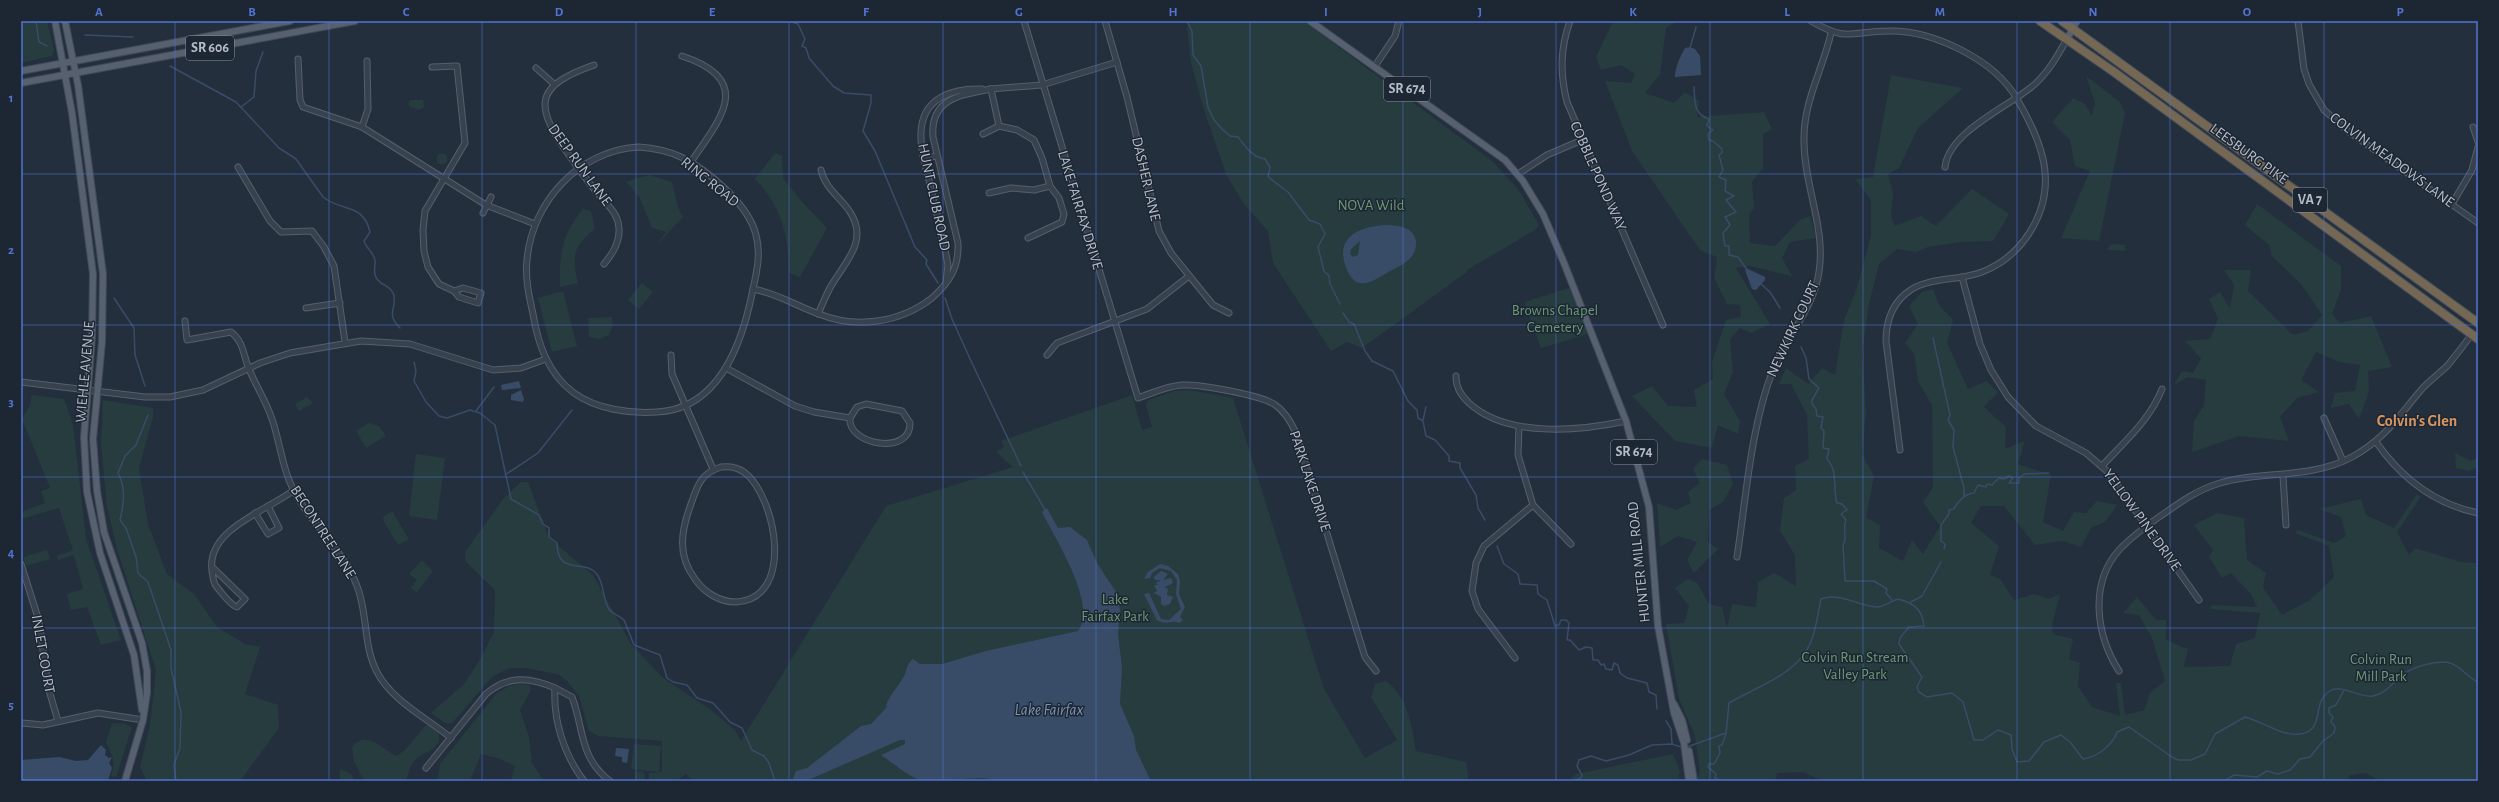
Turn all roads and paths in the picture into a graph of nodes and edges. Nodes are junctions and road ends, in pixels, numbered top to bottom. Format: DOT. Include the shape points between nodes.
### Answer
graph roads {
  1 [pos="55,21"];
  2 [pos="65,21"];
  3 [pos="290,21"];
  4 [pos="355,21"];
  5 [pos="1024,21"];
  6 [pos="1105,21"];
  7 [pos="1310,21"];
  8 [pos="1399,21"];
  9 [pos="1570,21"];
  10 [pos="1811,21"];
  11 [pos="2040,21"];
  12 [pos="2062,21"];
  13 [pos="2298,21"];
  14 [pos="2075,25"];
  15 [pos="1831,33"];
  16 [pos="2067,39"];
  17 [pos="682,56"];
  18 [pos="298,59"];
  19 [pos="73,60"];
  20 [pos="367,61"];
  21 [pos="64,62"];
  22 [pos="1117,62"];
  23 [pos="594,64"];
  24 [pos="1375,66"];
  25 [pos="432,67"];
  26 [pos="536,68"];
  27 [pos="21,71"];
  28 [pos="76,73"];
  29 [pos="66,74"];
  30 [pos="21,83"];
  31 [pos="554,84"];
  32 [pos="1042,85"];
  33 [pos="991,89"];
  34 [pos="2017,98"];
  35 [pos="999,126"];
  36 [pos="2473,126"];
  37 [pos="362,128"];
  38 [pos="983,134"];
  39 [pos="1582,140"];
  40 [pos="2478,142"];
  41 [pos="2478,147"];
  42 [pos="937,156"];
  43 [pos="924,158"];
  44 [pos="691,162"];
  45 [pos="238,167"];
  46 [pos="1945,167"];
  47 [pos="579,168"];
  48 [pos="821,170"];
  49 [pos="1518,174"];
  50 [pos="442,180"];
  51 [pos="1050,186"];
  52 [pos="989,193"];
  53 [pos="491,197"];
  54 [pos="2452,204"];
  55 [pos="486,205"];
  56 [pos="483,213"];
  57 [pos="2478,223"];
  58 [pos="535,224"];
  59 [pos="1028,238"];
  60 [pos="604,264"];
  61 [pos="1189,276"];
  62 [pos="1962,277"];
  63 [pos="945,284"];
  64 [pos="753,289"];
  65 [pos="454,291"];
  66 [pos="340,303"];
  67 [pos="306,308"];
  68 [pos="1229,313"];
  69 [pos="818,314"];
  70 [pos="1114,320"];
  71 [pos="185,321"];
  72 [pos="2478,323"];
  73 [pos="1663,325"];
  74 [pos="2475,336"];
  75 [pos="345,342"];
  76 [pos="671,355"];
  77 [pos="1047,355"];
  78 [pos="546,359"];
  79 [pos="249,368"];
  80 [pos="726,368"];
  81 [pos="1456,376"];
  82 [pos="21,382"];
  83 [pos="2162,389"];
  84 [pos="87,390"];
  85 [pos="96,391"];
  86 [pos="1138,398"];
  87 [pos="686,405"];
  88 [pos="850,418"];
  89 [pos="2324,418"];
  90 [pos="1626,421"];
  91 [pos="1520,427"];
  92 [pos="2376,442"];
  93 [pos="1900,450"];
  94 [pos="2343,462"];
  95 [pos="2102,466"];
  96 [pos="713,469"];
  97 [pos="2283,476"];
  98 [pos="294,490"];
  99 [pos="268,506"];
  100 [pos="1533,506"];
  101 [pos="255,513"];
  102 [pos="2478,513"];
  103 [pos="2286,525"];
  104 [pos="2146,526"];
  105 [pos="1571,544"];
  106 [pos="1737,557"];
  107 [pos="21,564"];
  108 [pos="212,567"];
  109 [pos="2199,600"];
  110 [pos="1515,658"];
  111 [pos="1376,671"];
  112 [pos="2119,671"];
  113 [pos="555,688"];
  114 [pos="143,720"];
  115 [pos="58,721"];
  116 [pos="22,723"];
  117 [pos="451,738"];
  118 [pos="1687,752"];
  119 [pos="426,768"];
  120 [pos="125,781"];
  121 [pos="584,781"];
  122 [pos="610,781"];
  123 [pos="1689,781"];
  124 [pos="1694,781"];
  1 -- 21 [label="main road, WIEHLE AVENUE"];
  2 -- 19 [label="main road, WIEHLE AVENUE"];
  3 -- 19 [label="main road, SR 606"];
  4 -- 28 [label="main road, SR 606"];
  5 -- 32 [label="street, LAKE FAIRFAX DRIVE"];
  6 -- 22 [label="street, DASHER LANE"];
  7 -- 24 [label="main road, HUNTER MILL ROAD / SR 674"];
  8 -- 24 [label="street" via="1395,36"];
  9 -- 39 [label="street, COBBLE POND WAY" via="1564,42 1561,75 1568,107"];
  10 -- 15 [label="street"];
  11 -- 16 [label="highway, LEESBURG PIKE / VA 7"];
  12 -- 14 [label="highway, LEESBURG PIKE / VA 7"];
  13 -- 54 [label="street, COLVIN MEADOWS LANE" via="2304,69 2309,84 2324,110 2349,132"];
  14 -- 16 [label="main road"];
  14 -- 72 [label="highway, LEESBURG PIKE / VA 7"];
  15 -- 34 [label="street" via="1849,36 1900,31 1949,44 1977,59"];
  15 -- 106 [label="street, NEWKIRK COURT" via="1810,98 1804,140 1807,178 1819,227 1819,273 1814,292 1773,369 1761,403"];
  16 -- 34 [label="street" via="2051,67"];
  16 -- 74 [label="highway, LEESBURG PIKE / VA 7"];
  17 -- 44 [label="street" via="713,69 722,80 726,93 722,114"];
  18 -- 37 [label="street" via="300,100 303,107"];
  19 -- 21 [label="main road, SR 606"];
  19 -- 28 [label="main road, WIEHLE AVENUE"];
  20 -- 37 [label="street" via="368,109"];
  21 -- 27 [label="main road, SR 606"];
  21 -- 29 [label="main road, WIEHLE AVENUE"];
  22 -- 32 [label="street, HUNT CLUB ROAD"];
  22 -- 61 [label="street, DASHER LANE" via="1155,220 1171,253"];
  23 -- 31 [label="street" via="564,76"];
  24 -- 49 [label="main road, HUNTER MILL ROAD / SR 674" via="1491,149"];
  25 -- 50 [label="street" via="457,66 462,106 465,143"];
  26 -- 31 [label="street"];
  28 -- 29 [label="main road, SR 606"];
  28 -- 85 [label="main road, WIEHLE AVENUE" via="103,274 103,329"];
  29 -- 30 [label="main road, SR 606"];
  29 -- 84 [label="main road, WIEHLE AVENUE" via="93,274 93,330"];
  31 -- 47 [label="street, DEEP RUN LANE" via="546,102 548,123"];
  32 -- 33 [label="street, HUNT CLUB ROAD"];
  32 -- 70 [label="street, LAKE FAIRFAX DRIVE"];
  33 -- 35 [label="street"];
  33 -- 42 [label="street, HUNT CLUB ROAD" via="953,98 940,108 932,129"];
  33 -- 43 [label="street, HUNT CLUB ROAD" via="956,89 935,102 925,115 921,126"];
  34 -- 46 [label="street" via="1965,134 1950,150"];
  34 -- 62 [label="street" via="2037,139 2044,162 2045,187 2040,212 2029,234 2012,253 1982,272"];
  35 -- 38 [label="street"];
  35 -- 51 [label="street" via="1017,130 1034,140"];
  36 -- 40 [label="street"];
  37 -- 50 [label="street"];
  39 -- 49 [label="street" via="1548,155"];
  39 -- 73 [label="street, COBBLE POND WAY"];
  41 -- 54 [label="street" via="2472,170"];
  42 -- 43 [label="street"];
  42 -- 63 [label="street, HUNT CLUB ROAD" via="958,243 957,263"];
  43 -- 63 [label="street, HUNT CLUB ROAD" via="948,265"];
  44 -- 47 [label="street, RING ROAD" via="661,150 634,148 608,152"];
  44 -- 64 [label="street, RING ROAD" via="732,196 750,218 758,246"];
  45 -- 66 [label="street" via="270,221 281,232 312,231 334,266"];
  47 -- 58 [label="street, RING ROAD" via="556,190"];
  47 -- 60 [label="street, DEEP RUN LANE" via="618,220 618,242"];
  48 -- 69 [label="street" via="825,182 853,217 857,239 853,254 832,285"];
  49 -- 90 [label="main road, HUNTER MILL ROAD / SR 674" via="1543,214"];
  50 -- 55 [label="street"];
  50 -- 65 [label="street" via="425,211 424,251 428,267 439,284"];
  51 -- 52 [label="street" via="1034,190 1010,188"];
  51 -- 59 [label="street" via="1059,198 1064,214 1062,222"];
  53 -- 55 [label="street"];
  54 -- 57 [label="street, COLVIN MEADOWS LANE"];
  55 -- 56 [label="street"];
  55 -- 58 [label="street"];
  58 -- 78 [label="street, RING ROAD" via="528,248 527,279 536,330"];
  61 -- 68 [label="street, DASHER LANE" via="1213,305"];
  61 -- 70 [label="street" via="1147,309"];
  62 -- 93 [label="street" via="1927,283 1912,289 1899,300 1890,314 1886,341"];
  62 -- 95 [label="street, YELLOW PINE DRIVE" via="1980,344 2008,397 2036,426 2086,453"];
  63 -- 69 [label="street, HUNT CLUB ROAD" via="917,308 883,321 848,322"];
  64 -- 69 [label="street, HUNT CLUB ROAD"];
  64 -- 80 [label="street, RING ROAD" via="743,331"];
  65 -- 65 [label="street" via="459,297 478,303 481,293 463,288"];
  66 -- 67 [label="street"];
  66 -- 75 [label="street"];
  70 -- 77 [label="street" via="1057,343"];
  70 -- 86 [label="street, LAKE FAIRFAX DRIVE"];
  71 -- 79 [label="street, BECONTREE LANE" via="187,340 231,332 240,339"];
  74 -- 92 [label="street" via="2424,387 2401,417"];
  75 -- 78 [label="street" via="410,344 494,370 522,368"];
  75 -- 79 [label="street" via="290,352"];
  76 -- 87 [label="street" via="672,374"];
  78 -- 87 [label="street, RING ROAD" via="566,386 582,398 599,405 648,412 669,411"];
  79 -- 85 [label="street" via="210,387 184,395 156,397"];
  79 -- 98 [label="street, BECONTREE LANE" via="272,418"];
  80 -- 87 [label="street, RING ROAD" via="711,388"];
  80 -- 88 [label="street" via="795,406"];
  81 -- 91 [label="street" via="1460,392 1472,406 1499,422"];
  82 -- 84 [label="street"];
  83 -- 95 [label="street" via="2142,423"];
  84 -- 85 [label="street"];
  84 -- 114 [label="main road, WIEHLE AVENUE" via="84,458 90,512 100,553 134,655"];
  85 -- 114 [label="main road, WIEHLE AVENUE" via="93,439 97,491 110,551 145,656 147,686"];
  86 -- 111 [label="street, PARK LAKE DRIVE" via="1174,386 1191,385 1261,398 1274,404 1286,415 1296,433 1365,657"];
  87 -- 96 [label="street"];
  88 -- 88 [label="street" via="851,429 857,436 891,444 904,439 910,428 908,418 902,411 868,404 857,407"];
  89 -- 94 [label="street"];
  90 -- 91 [label="street" via="1590,427"];
  90 -- 118 [label="main road, HUNTER MILL ROAD / SR 674" via="1650,513 1657,620 1672,701"];
  91 -- 100 [label="street" via="1518,455"];
  92 -- 94 [label="street"];
  92 -- 102 [label="street" via="2396,468 2417,487 2438,500"];
  94 -- 97 [label="street"];
  95 -- 104 [label="street, YELLOW PINE DRIVE"];
  96 -- 96 [label="street" via="703,476 696,488 683,526 683,552 688,569 704,589 725,601 745,600 763,589 772,574 775,556 771,526 760,496 748,476 732,467"];
  97 -- 103 [label="street"];
  97 -- 104 [label="street" via="2243,478 2216,484 2191,495"];
  98 -- 99 [label="street"];
  98 -- 117 [label="street, BECONTREE LANE" via="309,517 346,562 352,575 362,602 371,656 377,672 392,691"];
  99 -- 101 [label="street"];
  99 -- 101 [label="street" via="279,528 268,534"];
  100 -- 105 [label="street"];
  100 -- 110 [label="street" via="1484,546 1476,563 1472,591 1478,608"];
  101 -- 108 [label="street" via="233,529 218,545 212,554"];
  104 -- 109 [label="street, YELLOW PINE DRIVE"];
  104 -- 112 [label="street" via="2118,551 2108,566 2101,588 2098,614 2100,626 2108,654"];
  107 -- 115 [label="street, INLET COURT" via="39,621 48,687"];
  108 -- 108 [label="street" via="214,584 237,607 245,599"];
  113 -- 117 [label="street" via="527,679 499,684 486,694"];
  113 -- 121 [label="street" via="554,702 564,746"];
  113 -- 122 [label="street" via="572,697 587,753"];
  114 -- 115 [label="street" via="98,713"];
  114 -- 120 [label="main road, WIEHLE AVENUE"];
  115 -- 116 [label="street" via="40,725"];
  117 -- 119 [label="street"];
  118 -- 123 [label="main road, HUNTER MILL ROAD / SR 674"];
  118 -- 124 [label="main road, HUNTER MILL ROAD / SR 674"];
}
